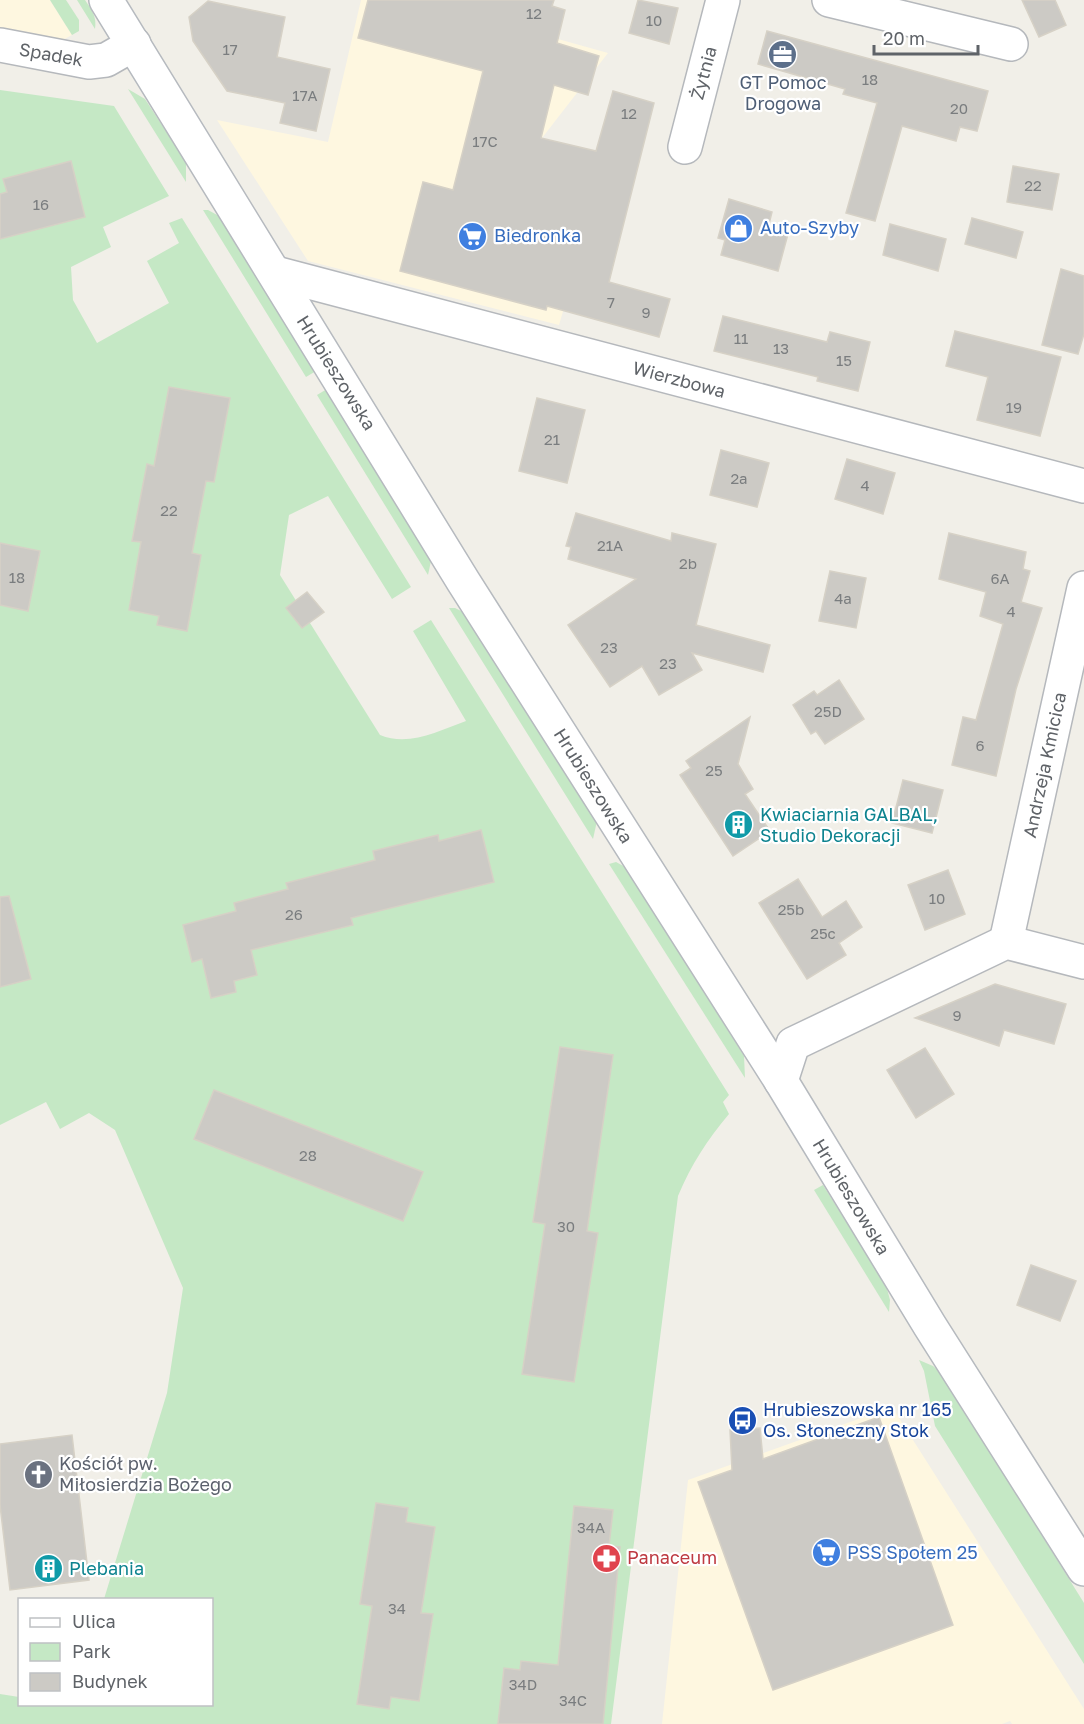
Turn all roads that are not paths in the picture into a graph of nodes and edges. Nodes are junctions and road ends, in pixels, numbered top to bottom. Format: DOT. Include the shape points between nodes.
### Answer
graph roads {
  1 [pos="106,0"];
  2 [pos="723,0"];
  3 [pos="829,0"];
  4 [pos="134,44"];
  5 [pos="1011,44"];
  6 [pos="0,45"];
  7 [pos="685,147"];
  8 [pos="274,273"];
  9 [pos="1084,486"];
  10 [pos="1084,588"];
  11 [pos="1006,942"];
  12 [pos="1084,962"];
  13 [pos="781,1081"];
  14 [pos="1084,1569"];
  1 -- 4 [label="street, Hrubieszowska"];
  2 -- 7 [label="street, Żytnia"];
  3 -- 5 [label="street"];
  4 -- 6 [label="street, Spadek" via="106,60 88,62"];
  4 -- 8 [label="street, Hrubieszowska"];
  8 -- 9 [label="street, Wierzbowa"];
  8 -- 13 [label="street, Hrubieszowska"];
  10 -- 11 [label="street, Andrzeja Kmicica"];
  11 -- 12 [label="street"];
  11 -- 13 [label="street" via="793,1044"];
  13 -- 14 [label="street, Hrubieszowska"];
}
